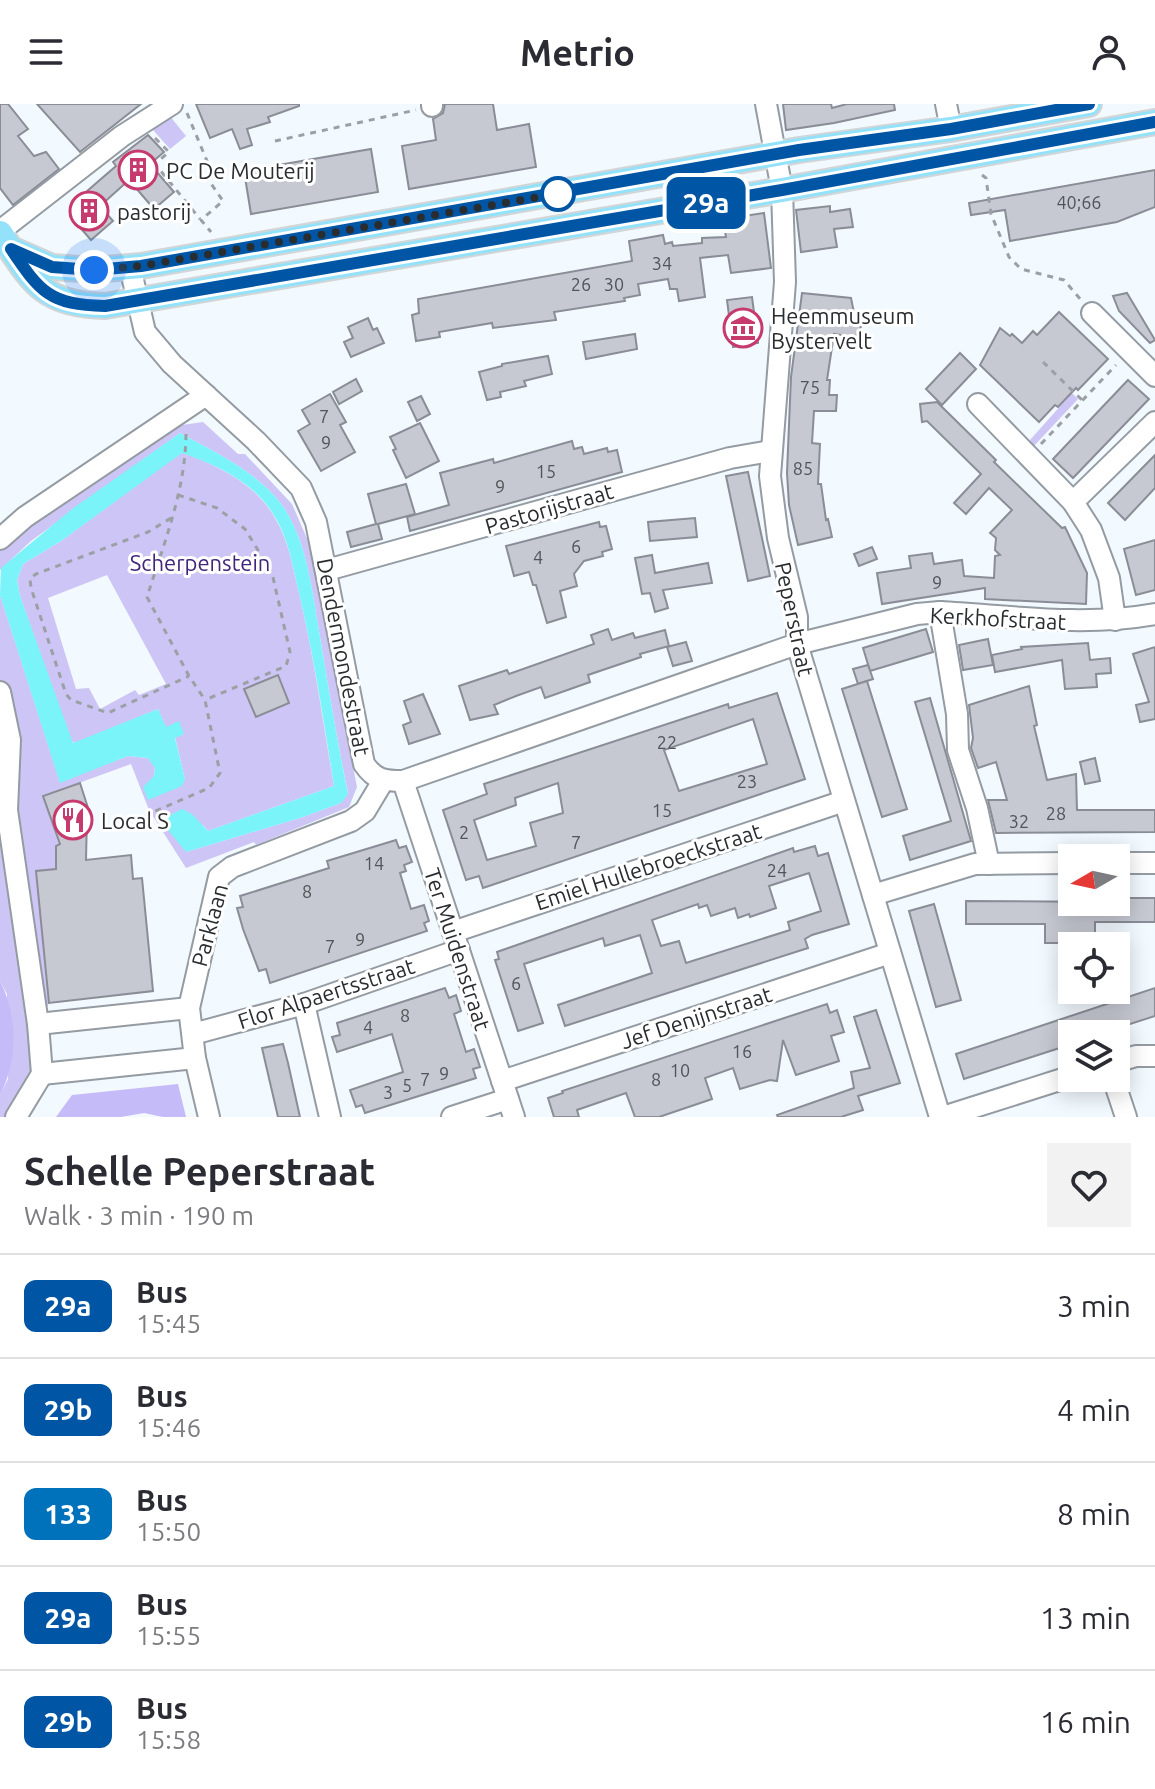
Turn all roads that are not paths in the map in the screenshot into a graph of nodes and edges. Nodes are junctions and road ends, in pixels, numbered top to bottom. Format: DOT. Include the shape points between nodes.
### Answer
graph roads {
  1 [pos="172,104"];
  2 [pos="766,104"];
  3 [pos="946,104"];
  4 [pos="1089,104"];
  5 [pos="1155,122"];
  6 [pos="951,129"];
  7 [pos="776,155"];
  8 [pos="782,190"];
  9 [pos="4,238"];
  10 [pos="130,267"];
  11 [pos="136,301"];
  12 [pos="1092,313"];
  13 [pos="1155,376"];
  14 [pos="206,395"];
  15 [pos="978,404"];
  16 [pos="1155,422"];
  17 [pos="771,451"];
  18 [pos="1073,502"];
  19 [pos="0,539"];
  20 [pos="327,570"];
  21 [pos="940,612"];
  22 [pos="1155,614"];
  23 [pos="1115,620"];
  24 [pos="797,644"];
  25 [pos="0,692"];
  26 [pos="393,781"];
  27 [pos="844,801"];
  28 [pos="1058,863"];
  29 [pos="1130,863"];
  30 [pos="1155,863"];
  31 [pos="989,864"];
  32 [pos="873,895"];
  33 [pos="456,941"];
  34 [pos="890,953"];
  35 [pos="304,1004"];
  36 [pos="189,1008"];
  37 [pos="38,1024"];
  38 [pos="193,1034"];
  39 [pos="1155,1056"];
  40 [pos="195,1058"];
  41 [pos="1130,1058"];
  42 [pos="42,1074"];
  43 [pos="1058,1080"];
  44 [pos="1118,1092"];
  45 [pos="508,1099"];
  46 [pos="16,1117"];
  47 [pos="209,1117"];
  48 [pos="330,1117"];
  49 [pos="452,1117"];
  50 [pos="942,1117"];
  51 [pos="1126,1117"];
  1 -- 9 [label="street"];
  2 -- 7 [label="street, Peperstraat"];
  3 -- 6 [label="street"];
  4 -- 6 [label="main road"];
  5 -- 8 [label="main road"];
  6 -- 7 [label="main road"];
  7 -- 8 [label="street, Peperstraat"];
  7 -- 10 [label="main road"];
  8 -- 11 [label="main road"];
  8 -- 17 [label="street, Peperstraat" via="785,282"];
  9 -- 10 [label="main road" via="52,267"];
  9 -- 11 [label="main road" via="34,283 56,299 105,306"];
  10 -- 11 [label="street, Dendermondestraat"];
  11 -- 14 [label="street, Dendermondestraat" via="145,332"];
  12 -- 13 [label="street"];
  14 -- 19 [label="street"];
  14 -- 20 [label="street, Dendermondestraat" via="301,488 316,522"];
  15 -- 18 [label="street"];
  16 -- 18 [label="street"];
  17 -- 20 [label="street, Pastorijstraat"];
  17 -- 24 [label="street, Peperstraat" via="778,538 797,617"];
  18 -- 23 [label="street" via="1091,530 1109,578"];
  20 -- 26 [label="street, Dendermondestraat" via="364,764 371,773"];
  21 -- 23 [label="street, Kerkhofstraat"];
  21 -- 24 [label="street, Kerkhofstraat"];
  21 -- 31 [label="street" via="958,750"];
  22 -- 23 [label="street, Kerkhofstraat"];
  24 -- 26 [label="street"];
  24 -- 27 [label="street, Peperstraat"];
  25 -- 37 [label="street" via="10,740 7,810"];
  26 -- 33 [label="street, Ter Muidenstraat"];
  26 -- 36 [label="street, Parklaan" via="351,821 232,867 219,877"];
  27 -- 32 [label="street, Peperstraat"];
  27 -- 33 [label="street, Emiel Hullebroeckstraat"];
  28 -- 31 [label="street"];
  29 -- 30 [label="street"];
  31 -- 32 [label="street"];
  32 -- 34 [label="street, Peperstraat"];
  33 -- 35 [label="street, Flor Alpaertsstraat"];
  33 -- 45 [label="street, Ter Muidenstraat"];
  34 -- 45 [label="street, Jef Denijnstraat"];
  34 -- 50 [label="street, Peperstraat"];
  35 -- 38 [label="street, Flor Alpaertsstraat"];
  35 -- 48 [label="street"];
  36 -- 37 [label="street"];
  36 -- 38 [label="street, Parklaan"];
  37 -- 42 [label="street"];
  38 -- 40 [label="street, Parklaan"];
  39 -- 41 [label="street"];
  40 -- 42 [label="street"];
  40 -- 47 [label="street, Parklaan"];
  42 -- 46 [label="street"];
  43 -- 50 [label="street"];
  44 -- 51 [label="street"];
  45 -- 49 [label="street, Jef Denijnstraat"];
}
